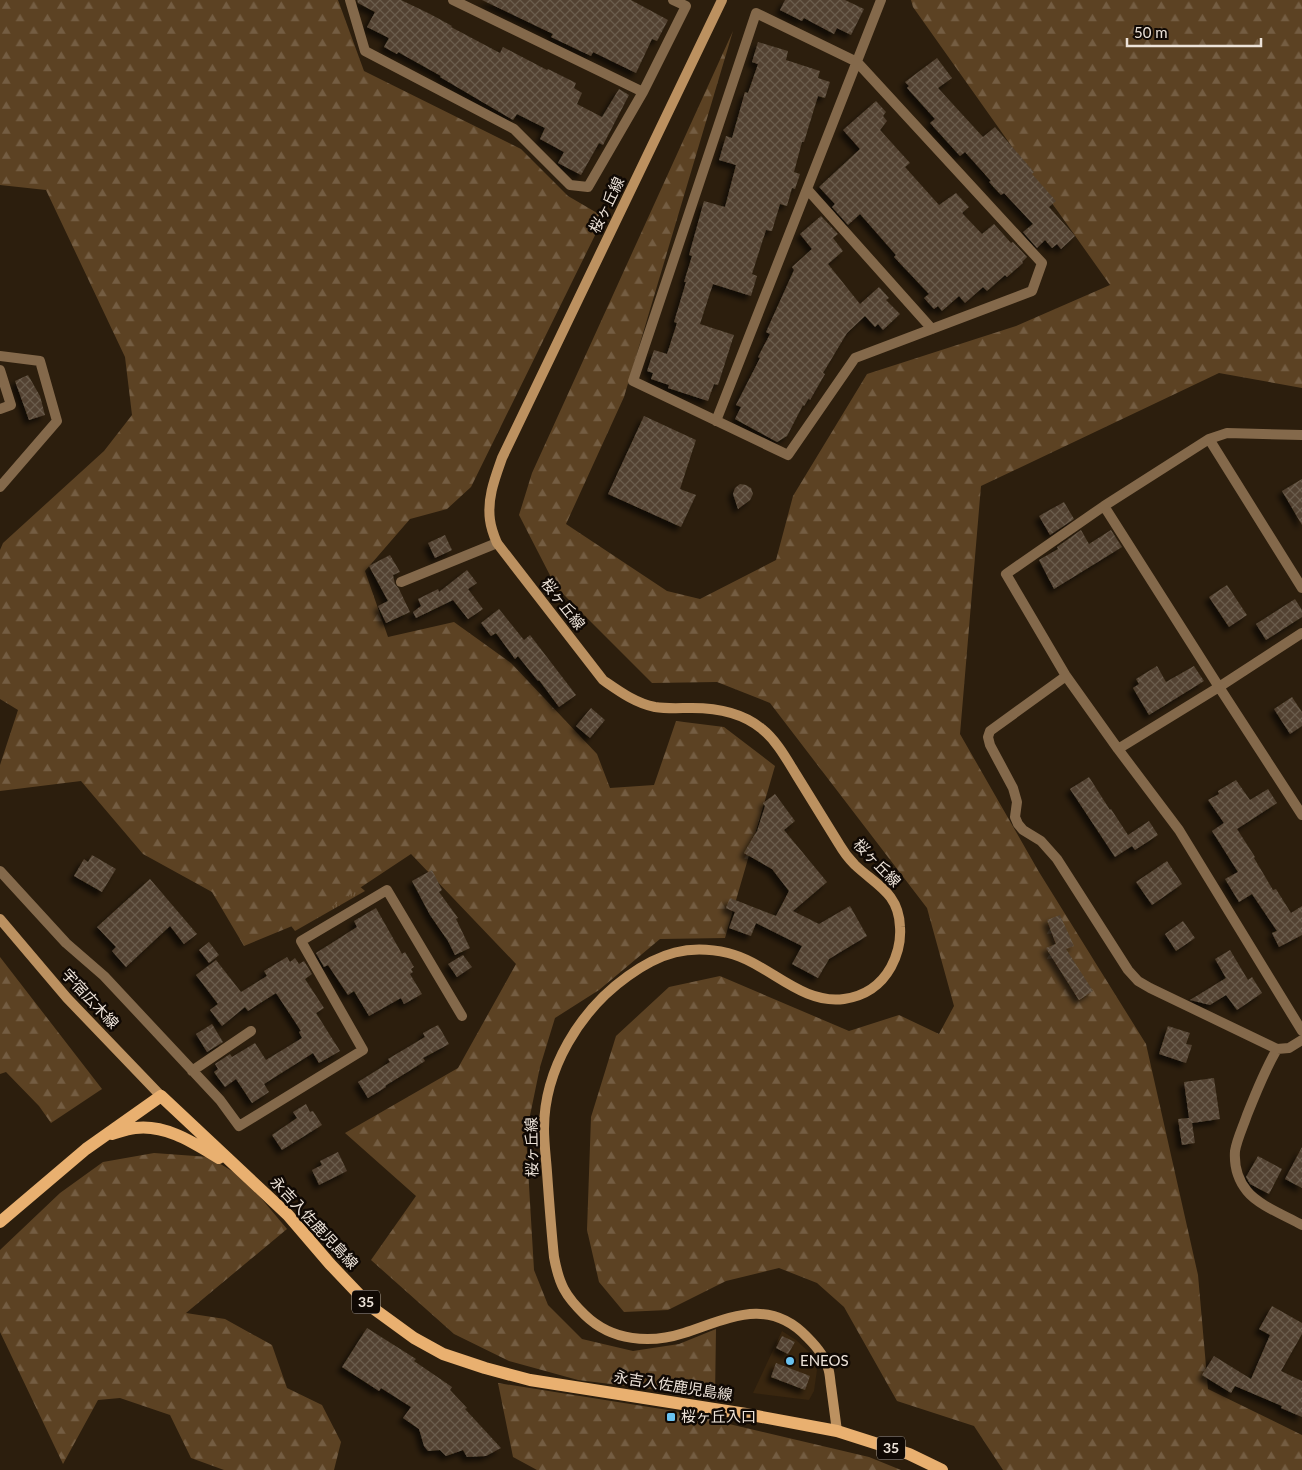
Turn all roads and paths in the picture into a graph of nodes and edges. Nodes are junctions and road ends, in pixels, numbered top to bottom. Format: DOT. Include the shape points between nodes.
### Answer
graph roads {
  1 [pos="350,0"];
  2 [pos="453,0"];
  3 [pos="673,0"];
  4 [pos="722,0"];
  5 [pos="881,0"];
  6 [pos="857,62"];
  7 [pos="643,92"];
  8 [pos="807,189"];
  9 [pos="932,328"];
  10 [pos="0,356"];
  11 [pos="0,370"];
  12 [pos="0,409"];
  13 [pos="716,421"];
  14 [pos="1302,435"];
  15 [pos="1209,439"];
  16 [pos="0,487"];
  17 [pos="1104,506"];
  18 [pos="496,543"];
  19 [pos="400,582"];
  20 [pos="1302,588"];
  21 [pos="1302,633"];
  22 [pos="1066,676"];
  23 [pos="1218,687"];
  24 [pos="1118,749"];
  25 [pos="1302,815"];
  26 [pos="0,871"];
  27 [pos="0,919"];
  28 [pos="462,1016"];
  29 [pos="1302,1030"];
  30 [pos="251,1031"];
  31 [pos="1302,1040"];
  32 [pos="1277,1048"];
  33 [pos="192,1071"];
  34 [pos="161,1096"];
  35 [pos="103,1136"];
  36 [pos="239,1169"];
  37 [pos="0,1222"];
  38 [pos="1302,1225"];
  39 [pos="837,1431"];
  40 [pos="942,1470"];
  1 -- 7 [label="street" via="365,51 514,129 570,185 588,187"];
  2 -- 7 [label="street"];
  3 -- 7 [label="street" via="686,6"];
  4 -- 18 [label="street, 桜ヶ丘線" via="502,458 490,497 490,520"];
  5 -- 6 [label="street"];
  6 -- 8 [label="street"];
  6 -- 9 [label="street" via="1042,263 1032,291"];
  6 -- 13 [label="street" via="756,13 633,381"];
  8 -- 9 [label="street"];
  8 -- 13 [label="street"];
  9 -- 13 [label="street" via="855,358 788,455"];
  10 -- 16 [label="street" via="40,362 57,422"];
  11 -- 12 [label="street" via="11,405"];
  14 -- 15 [label="street" via="1227,433"];
  15 -- 17 [label="street"];
  15 -- 20 [label="street"];
  17 -- 22 [label="street" via="1006,574"];
  17 -- 23 [label="street"];
  18 -- 19 [label="street"];
  18 -- 39 [label="street, 桜ヶ丘線" via="603,680 623,694 654,707 724,712 743,717 763,729 779,748 854,864 880,884 896,904 901,936 897,957 887,975 874,988 846,999 816,998 750,962 721,952 675,951 644,964 589,1011 560,1056 549,1092 544,1128 554,1257 558,1277 570,1300 605,1330 642,1339 684,1333 733,1316 757,1314 781,1318 817,1346 828,1367"];
  21 -- 23 [label="street"];
  22 -- 24 [label="street"];
  22 -- 32 [label="street" via="990,731 988,737 1013,788 1018,824 1042,841 1057,859 1128,970 1138,980"];
  23 -- 24 [label="street"];
  23 -- 25 [label="street"];
  24 -- 29 [label="street" via="1179,830"];
  26 -- 33 [label="street"];
  27 -- 34 [label="street, 宇宿広木線" via="67,998"];
  28 -- 33 [label="street" via="387,890 301,941 363,1050 239,1126"];
  30 -- 33 [label="street"];
  31 -- 32 [label="street" via="1289,1048"];
  32 -- 38 [label="street" via="1238,1140 1236,1166 1248,1193"];
  34 -- 35 [label="main road"];
  34 -- 36 [label="main road, 永吉入佐鹿児島線 / 35"];
  35 -- 36 [label="main road" via="136,1127 169,1132"];
  35 -- 37 [label="main road"];
  36 -- 39 [label="main road, 永吉入佐鹿児島線 / 35" via="288,1215 370,1306 414,1338 443,1354 530,1380"];
  39 -- 40 [label="main road, 永吉入佐鹿児島線 / 35" via="909,1454"];
}
